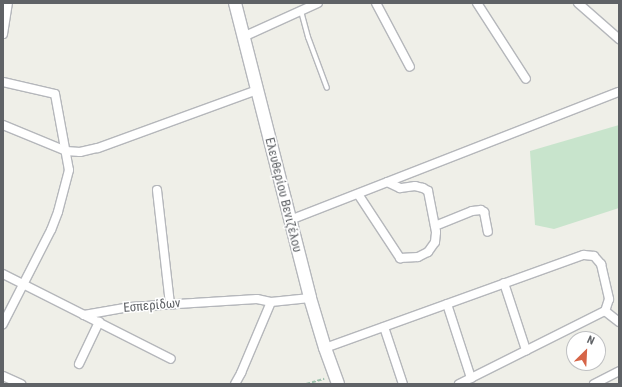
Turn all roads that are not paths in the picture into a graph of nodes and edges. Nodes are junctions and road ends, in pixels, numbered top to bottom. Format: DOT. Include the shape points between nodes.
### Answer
graph roads {
  1 [pos="8,3"];
  2 [pos="235,3"];
  3 [pos="318,3"];
  4 [pos="376,3"];
  5 [pos="476,3"];
  6 [pos="578,3"];
  7 [pos="301,11"];
  8 [pos="3,34"];
  9 [pos="243,37"];
  10 [pos="619,39"];
  11 [pos="410,67"];
  12 [pos="526,79"];
  13 [pos="3,82"];
  14 [pos="327,88"];
  15 [pos="256,90"];
  16 [pos="619,92"];
  17 [pos="3,125"];
  18 [pos="66,151"];
  19 [pos="387,182"];
  20 [pos="157,190"];
  21 [pos="358,194"];
  22 [pos="290,220"];
  23 [pos="435,226"];
  24 [pos="488,232"];
  25 [pos="3,274"];
  26 [pos="504,283"];
  27 [pos="24,284"];
  28 [pos="310,298"];
  29 [pos="271,302"];
  30 [pos="170,304"];
  31 [pos="447,304"];
  32 [pos="605,311"];
  33 [pos="84,314"];
  34 [pos="99,322"];
  35 [pos="619,322"];
  36 [pos="3,324"];
  37 [pos="384,327"];
  38 [pos="325,348"];
  39 [pos="526,350"];
  40 [pos="171,359"];
  41 [pos="79,364"];
  42 [pos="619,371"];
  43 [pos="3,376"];
  44 [pos="471,378"];
  45 [pos="337,380"];
  46 [pos="597,383"];
  47 [pos="21,384"];
  48 [pos="235,384"];
  49 [pos="403,384"];
  50 [pos="459,384"];
  1 -- 8 [label="street"];
  2 -- 9 [label="street, Ελευθερίου Βενιζέλου"];
  3 -- 7 [label="street"];
  4 -- 11 [label="street"];
  5 -- 12 [label="street"];
  6 -- 10 [label="street"];
  7 -- 9 [label="street"];
  7 -- 14 [label="lane"];
  9 -- 15 [label="street, Ελευθερίου Βενιζέλου"];
  13 -- 18 [label="street" via="55,94"];
  15 -- 18 [label="street" via="98,148 80,152"];
  15 -- 22 [label="street, Ελευθερίου Βενιζέλου"];
  16 -- 19 [label="street"];
  17 -- 18 [label="street"];
  18 -- 27 [label="street" via="70,170 58,212"];
  19 -- 21 [label="street"];
  19 -- 23 [label="street" via="400,188 414,186 428,191"];
  20 -- 30 [label="street"];
  21 -- 22 [label="street"];
  21 -- 23 [label="street" via="400,258 418,257 428,252 435,242"];
  22 -- 28 [label="street, Ελευθερίου Βενιζέλου"];
  23 -- 24 [label="street" via="472,211 481,210 484,212"];
  25 -- 27 [label="street"];
  26 -- 31 [label="street"];
  26 -- 32 [label="street" via="584,254 594,256 601,264 609,299"];
  26 -- 39 [label="street"];
  27 -- 33 [label="street"];
  27 -- 36 [label="street"];
  28 -- 29 [label="street, Εσπερίδων"];
  28 -- 38 [label="street, Ελευθερίου Βενιζέλου"];
  29 -- 30 [label="street, Εσπερίδων" via="257,299"];
  29 -- 48 [label="street"];
  30 -- 33 [label="street, Εσπερίδων"];
  31 -- 37 [label="street"];
  31 -- 44 [label="street"];
  32 -- 35 [label="street"];
  32 -- 39 [label="street"];
  33 -- 34 [label="street"];
  34 -- 40 [label="street"];
  34 -- 41 [label="street"];
  37 -- 38 [label="street"];
  37 -- 49 [label="street"];
  38 -- 45 [label="street, Ελευθερίου Βενιζέλου"];
  39 -- 44 [label="street"];
  42 -- 46 [label="street"];
  43 -- 47 [label="street"];
  44 -- 50 [label="street"];
}
